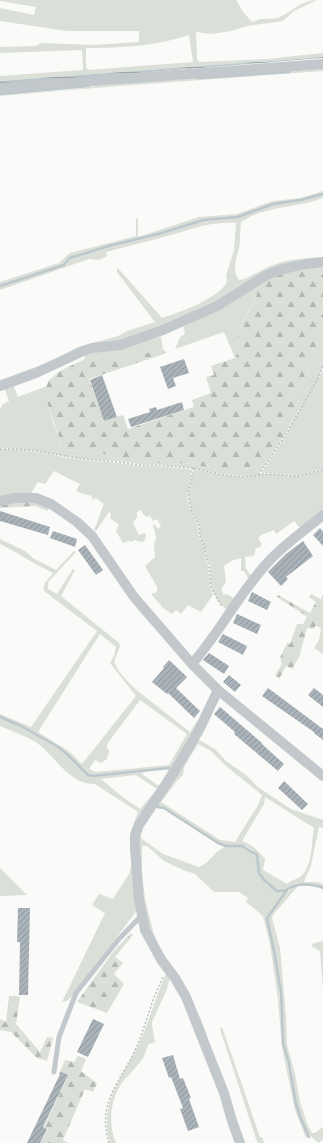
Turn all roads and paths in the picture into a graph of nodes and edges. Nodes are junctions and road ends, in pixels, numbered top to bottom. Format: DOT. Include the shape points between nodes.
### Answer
graph roads {
  1 [pos="323,64"];
  2 [pos="0,88"];
  3 [pos="323,262"];
  4 [pos="323,366"];
  5 [pos="0,386"];
  6 [pos="0,449"];
  7 [pos="194,468"];
  8 [pos="323,470"];
  9 [pos="259,475"];
  10 [pos="0,501"];
  11 [pos="323,515"];
  12 [pos="228,614"];
  13 [pos="192,664"];
  14 [pos="218,690"];
  15 [pos="323,776"];
  16 [pos="142,915"];
  17 [pos="167,968"];
  18 [pos="54,1072"];
  19 [pos="109,1143"];
  20 [pos="240,1143"];
  1 -- 2 [label="street"];
  3 -- 5 [label="street" via="273,272 217,306 163,330 120,345 83,351 36,373"];
  4 -- 9 [label="path" via="288,431"];
  6 -- 7 [label="path" via="144,466"];
  7 -- 9 [label="path" via="223,475"];
  7 -- 12 [label="path" via="191,471 188,492 191,510 205,548 211,587"];
  8 -- 9 [label="path" via="297,476"];
  10 -- 13 [label="street" via="36,498 51,504 77,522 92,536 134,597"];
  11 -- 12 [label="street" via="269,561"];
  12 -- 13 [label="street"];
  13 -- 14 [label="street"];
  14 -- 15 [label="street"];
  14 -- 16 [label="street" via="199,730 135,835"];
  16 -- 17 [label="street" via="149,939"];
  16 -- 18 [label="lane" via="118,940 76,993 59,1037"];
  17 -- 19 [label="path" via="145,1028 110,1096 105,1121"];
  17 -- 20 [label="street" via="181,988 195,1018"];
}
